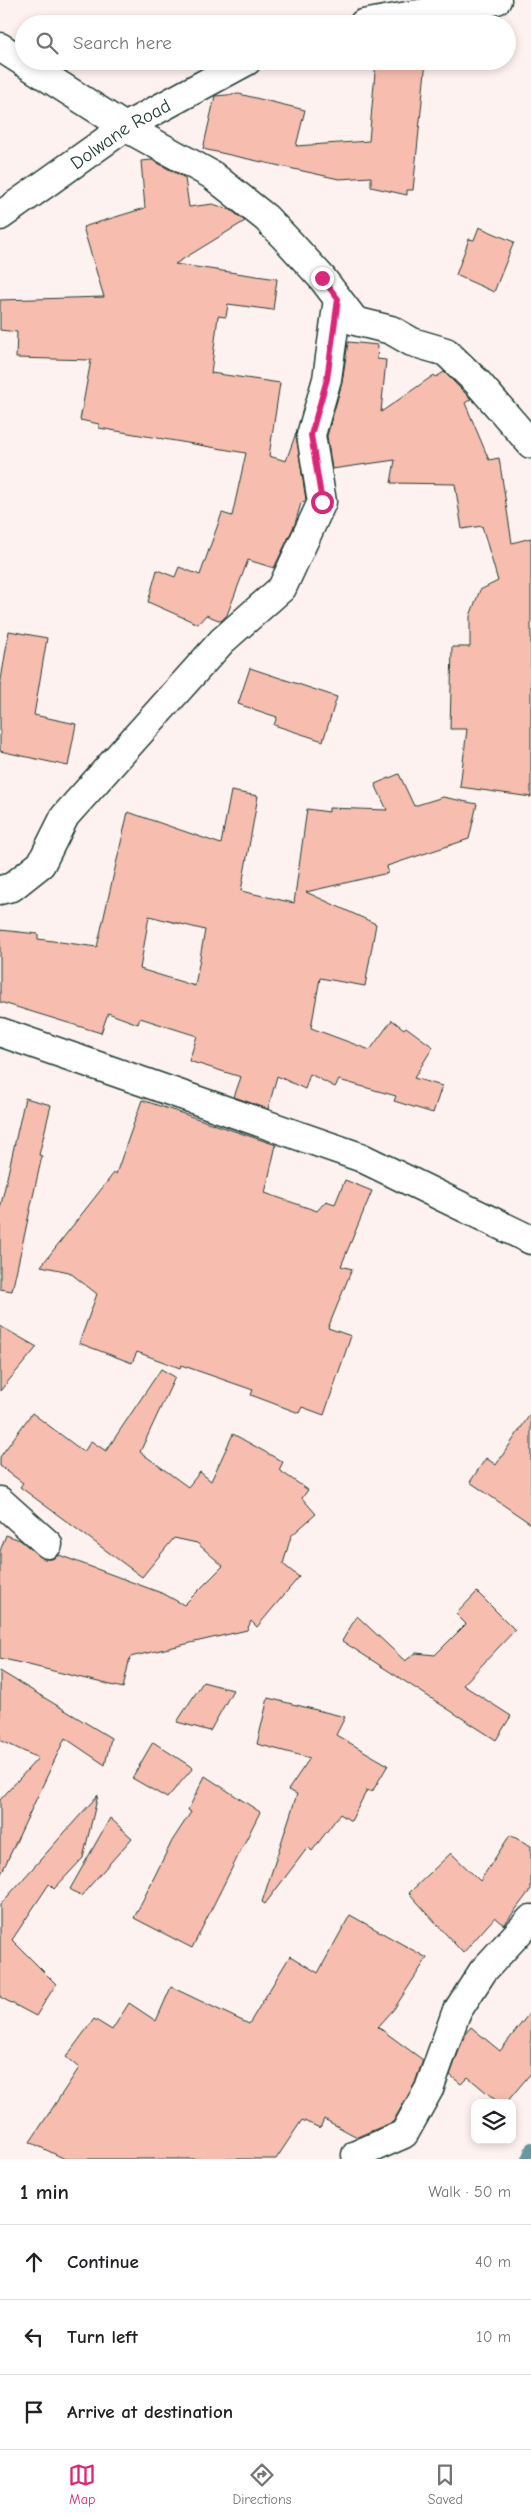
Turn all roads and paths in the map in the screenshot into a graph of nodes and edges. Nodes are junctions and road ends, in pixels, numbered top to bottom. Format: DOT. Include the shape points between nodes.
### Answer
graph roads {
  1 [pos="497,0"];
  2 [pos="413,15"];
  3 [pos="0,48"];
  4 [pos="15,57"];
  5 [pos="35,70"];
  6 [pos="230,70"];
  7 [pos="125,127"];
  8 [pos="0,216"];
  9 [pos="338,299"];
  10 [pos="531,444"];
  11 [pos="0,890"];
  12 [pos="0,1032"];
  13 [pos="531,1240"];
  14 [pos="0,1501"];
  15 [pos="48,1544"];
  16 [pos="531,1919"];
  17 [pos="356,2155"];
  1 -- 2 [label="street"];
  3 -- 4 [label="street"];
  5 -- 7 [label="street"];
  6 -- 7 [label="street, Dolwane Road"];
  7 -- 8 [label="street, Dolwane Road"];
  7 -- 9 [label="street" via="212,175 245,201 290,243"];
  9 -- 10 [label="street" via="355,321 391,330 412,342 446,352"];
  9 -- 11 [label="street" via="327,379 311,435 322,502 282,588 222,641 65,816 41,864 12,887"];
  12 -- 13 [label="street" via="360,1157"];
  14 -- 15 [label="street"];
  16 -- 17 [label="street" via="483,1972 456,2014 429,2090 404,2134"];
}
